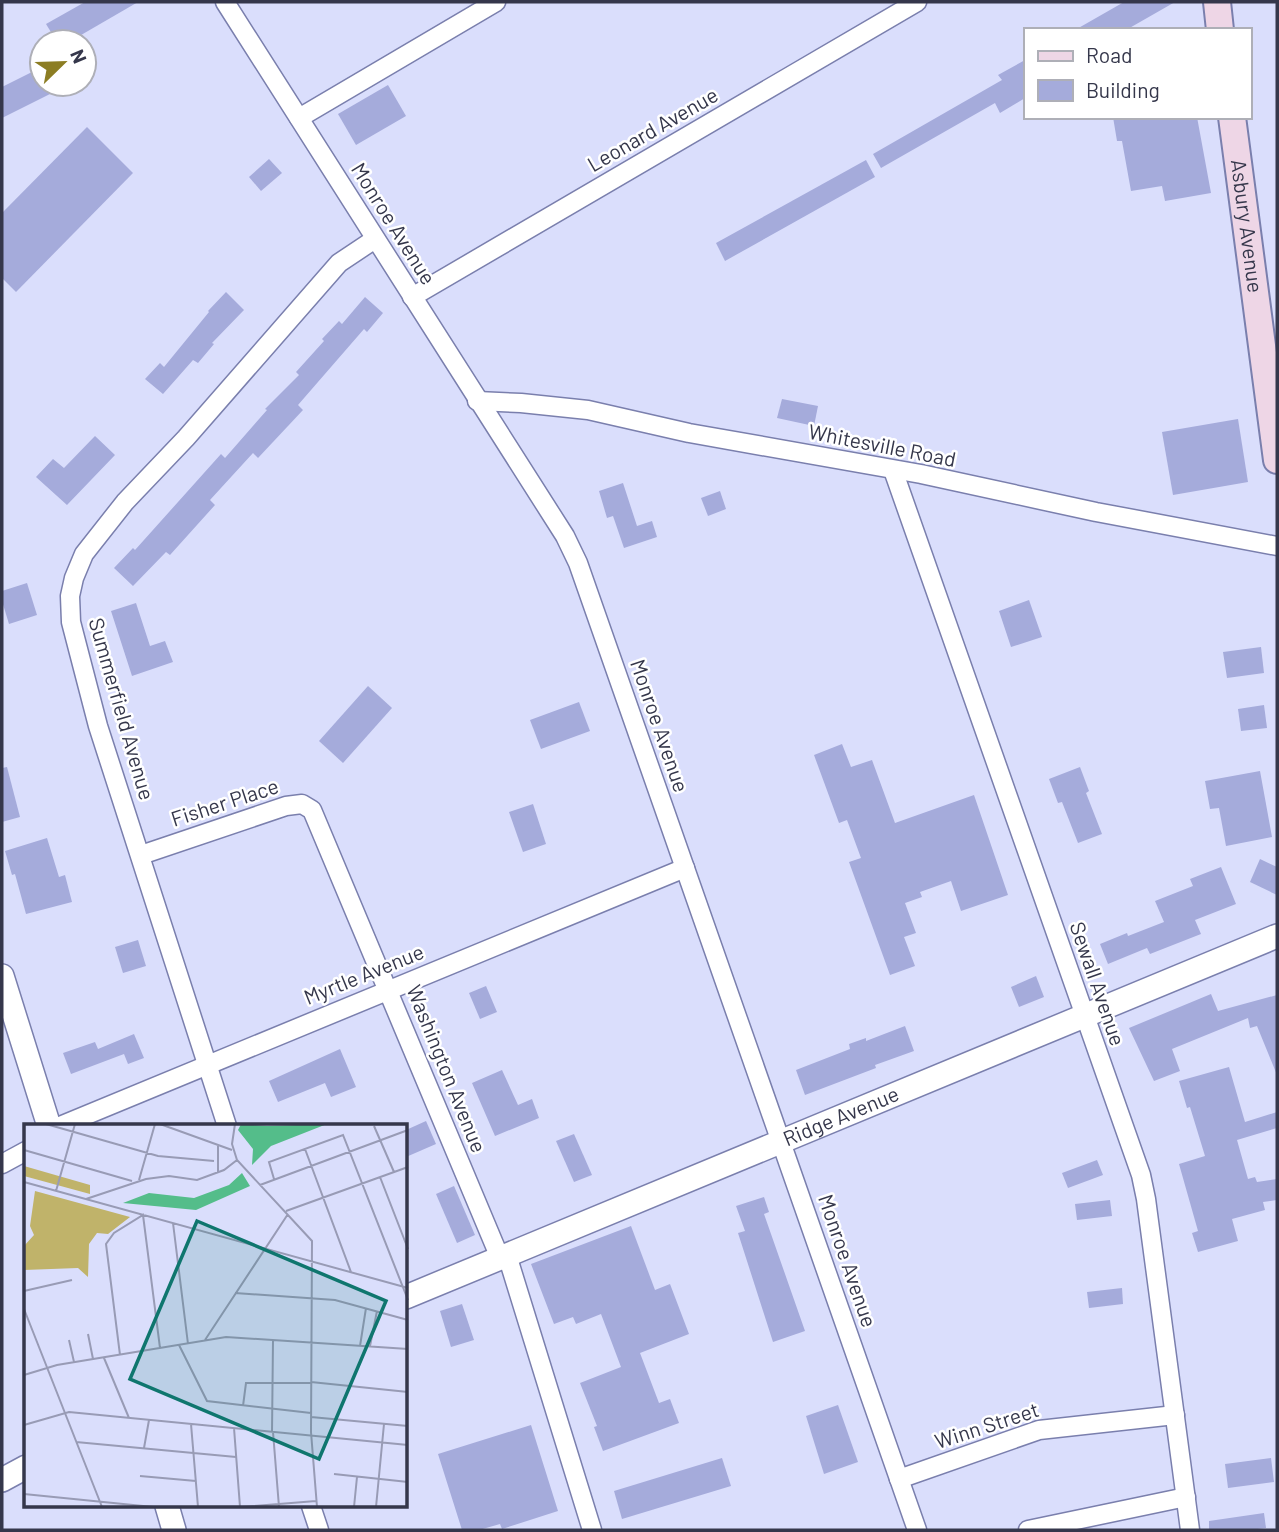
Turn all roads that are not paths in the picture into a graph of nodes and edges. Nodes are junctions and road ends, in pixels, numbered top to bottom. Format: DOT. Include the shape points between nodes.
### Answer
graph roads {
  1 [pos="225,2"];
  2 [pos="496,2"];
  3 [pos="917,2"];
  4 [pos="1217,2"];
  5 [pos="1220,28"];
  6 [pos="299,118"];
  7 [pos="1232,119"];
  8 [pos="375,239"];
  9 [pos="412,297"];
  10 [pos="477,401"];
  11 [pos="1277,460"];
  12 [pos="893,470"];
  13 [pos="1277,546"];
  14 [pos="316,820"];
  15 [pos="141,855"];
  16 [pos="685,868"];
  17 [pos="1277,936"];
  18 [pos="2,976"];
  19 [pos="389,990"];
  20 [pos="1084,1015"];
  21 [pos="208,1064"];
  22 [pos="48,1124"];
  23 [pos="65,1124"];
  24 [pos="226,1124"];
  25 [pos="780,1140"];
  26 [pos="24,1152"];
  27 [pos="2,1164"];
  28 [pos="503,1256"];
  29 [pos="408,1296"];
  30 [pos="1175,1415"];
  31 [pos="24,1468"];
  32 [pos="899,1479"];
  33 [pos="2,1480"];
  34 [pos="1186,1497"];
  35 [pos="168,1508"];
  36 [pos="312,1508"];
  37 [pos="174,1530"];
  38 [pos="319,1530"];
  39 [pos="592,1530"];
  40 [pos="916,1530"];
  41 [pos="1028,1530"];
  42 [pos="1190,1530"];
  1 -- 6 [label="street, Monroe Avenue"];
  2 -- 6 [label="street"];
  3 -- 9 [label="street, Leonard Avenue"];
  4 -- 5 [label="main road"];
  6 -- 8 [label="street, Monroe Avenue"];
  7 -- 11 [label="main road, Asbury Avenue"];
  8 -- 9 [label="street, Monroe Avenue"];
  8 -- 15 [label="street, Summerfield Avenue" via="340,263 125,502 84,554 74,578 71,622 98,726"];
  9 -- 10 [label="street, Monroe Avenue"];
  10 -- 12 [label="street, Whitesville Road" via="588,410"];
  10 -- 16 [label="street, Monroe Avenue" via="578,563"];
  12 -- 13 [label="street, Whitesville Road"];
  12 -- 20 [label="street, Sewall Avenue"];
  14 -- 15 [label="street, Fisher Place" via="312,810 302,804 286,806"];
  14 -- 19 [label="street, Washington Avenue"];
  15 -- 21 [label="street, Summerfield Avenue"];
  16 -- 19 [label="street, Myrtle Avenue"];
  16 -- 25 [label="street, Monroe Avenue"];
  17 -- 20 [label="street, Ridge Avenue"];
  18 -- 22 [label="street"];
  19 -- 21 [label="street, Myrtle Avenue"];
  19 -- 28 [label="street, Washington Avenue"];
  20 -- 25 [label="street, Ridge Avenue"];
  20 -- 30 [label="street, Sewall Avenue" via="1146,1199"];
  21 -- 23 [label="street, Myrtle Avenue"];
  21 -- 24 [label="street, Summerfield Avenue"];
  25 -- 28 [label="street, Ridge Avenue"];
  25 -- 32 [label="street, Monroe Avenue"];
  26 -- 27 [label="street"];
  28 -- 29 [label="street, Ridge Avenue"];
  28 -- 39 [label="street, Washington Avenue"];
  30 -- 32 [label="street, Winn Street" via="1039,1430"];
  30 -- 34 [label="street, Sewall Avenue"];
  31 -- 33 [label="street"];
  32 -- 40 [label="street, Monroe Avenue"];
  34 -- 41 [label="street"];
  34 -- 42 [label="street, Sewall Avenue"];
  35 -- 37 [label="street"];
  36 -- 38 [label="street"];
}
